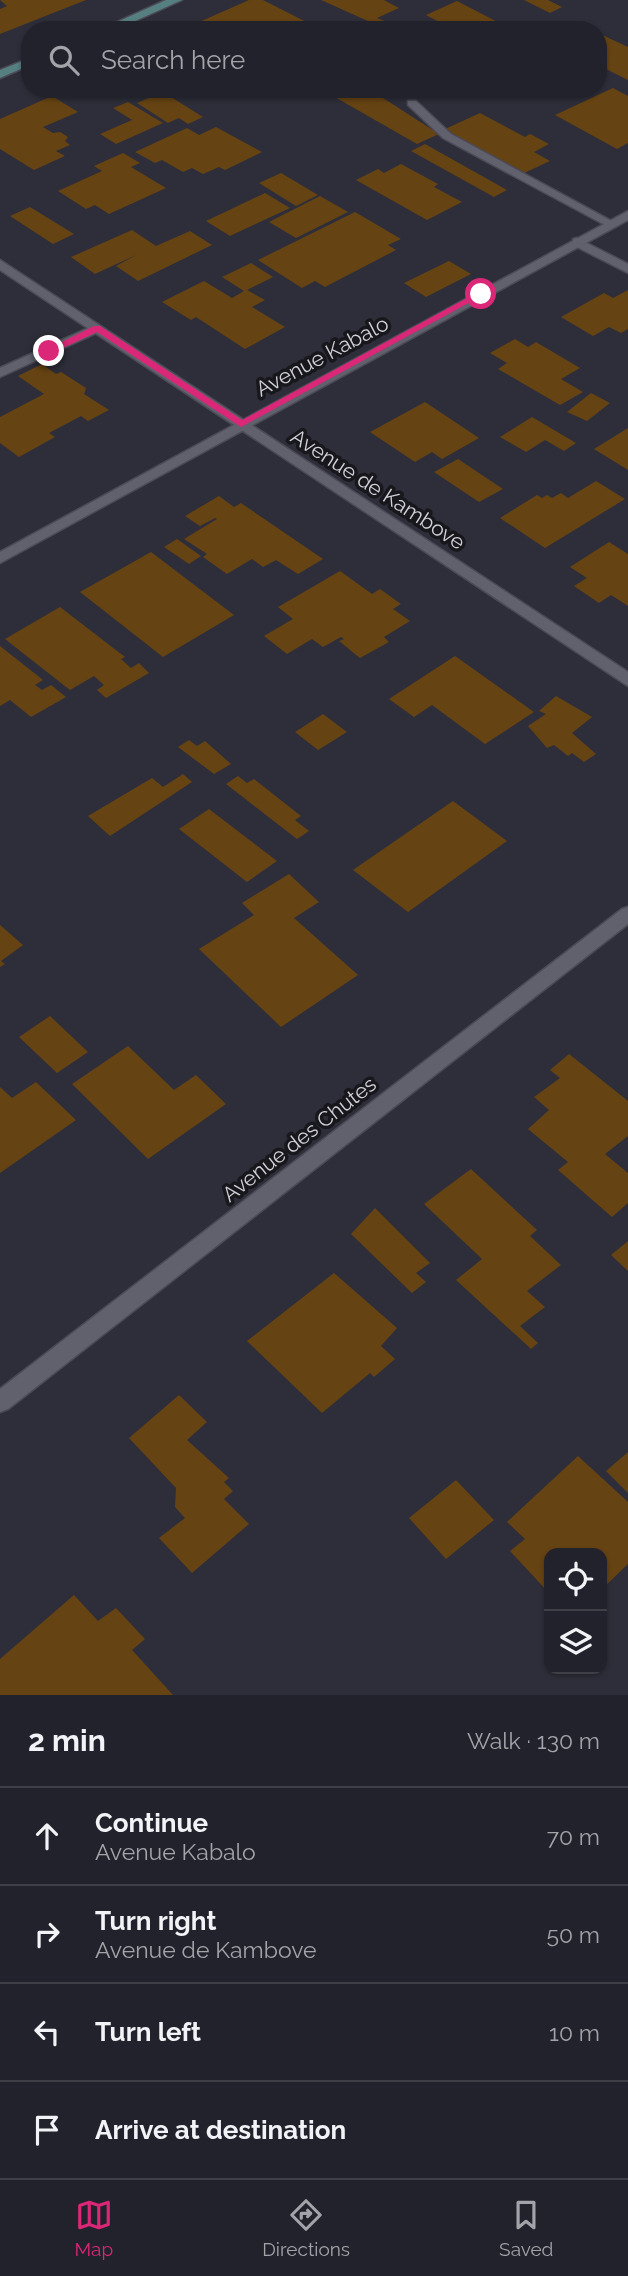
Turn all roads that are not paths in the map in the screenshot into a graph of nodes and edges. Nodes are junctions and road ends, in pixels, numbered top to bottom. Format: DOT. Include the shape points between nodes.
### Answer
graph roads {
  1 [pos="177,0"];
  2 [pos="127,21"];
  3 [pos="21,65"];
  4 [pos="0,74"];
  5 [pos="412,103"];
  6 [pos="628,215"];
  7 [pos="611,224"];
  8 [pos="577,242"];
  9 [pos="0,264"];
  10 [pos="628,269"];
  11 [pos="97,328"];
  12 [pos="0,373"];
  13 [pos="241,424"];
  14 [pos="0,558"];
  15 [pos="628,680"];
  16 [pos="628,914"];
  17 [pos="0,1402"];
  1 -- 2 [label="main road"];
  3 -- 4 [label="main road"];
  5 -- 7 [label="lane" via="447,136"];
  6 -- 7 [label="street, Avenue Kabalo"];
  7 -- 8 [label="street, Avenue Kabalo"];
  8 -- 10 [label="lane"];
  8 -- 13 [label="street, Avenue Kabalo"];
  9 -- 11 [label="street, Avenue de Kambove"];
  11 -- 12 [label="lane"];
  11 -- 13 [label="street, Avenue de Kambove"];
  13 -- 14 [label="street, Avenue Kabalo"];
  13 -- 15 [label="street, Avenue de Kambove"];
  16 -- 17 [label="street, Avenue des Chutes"];
}
